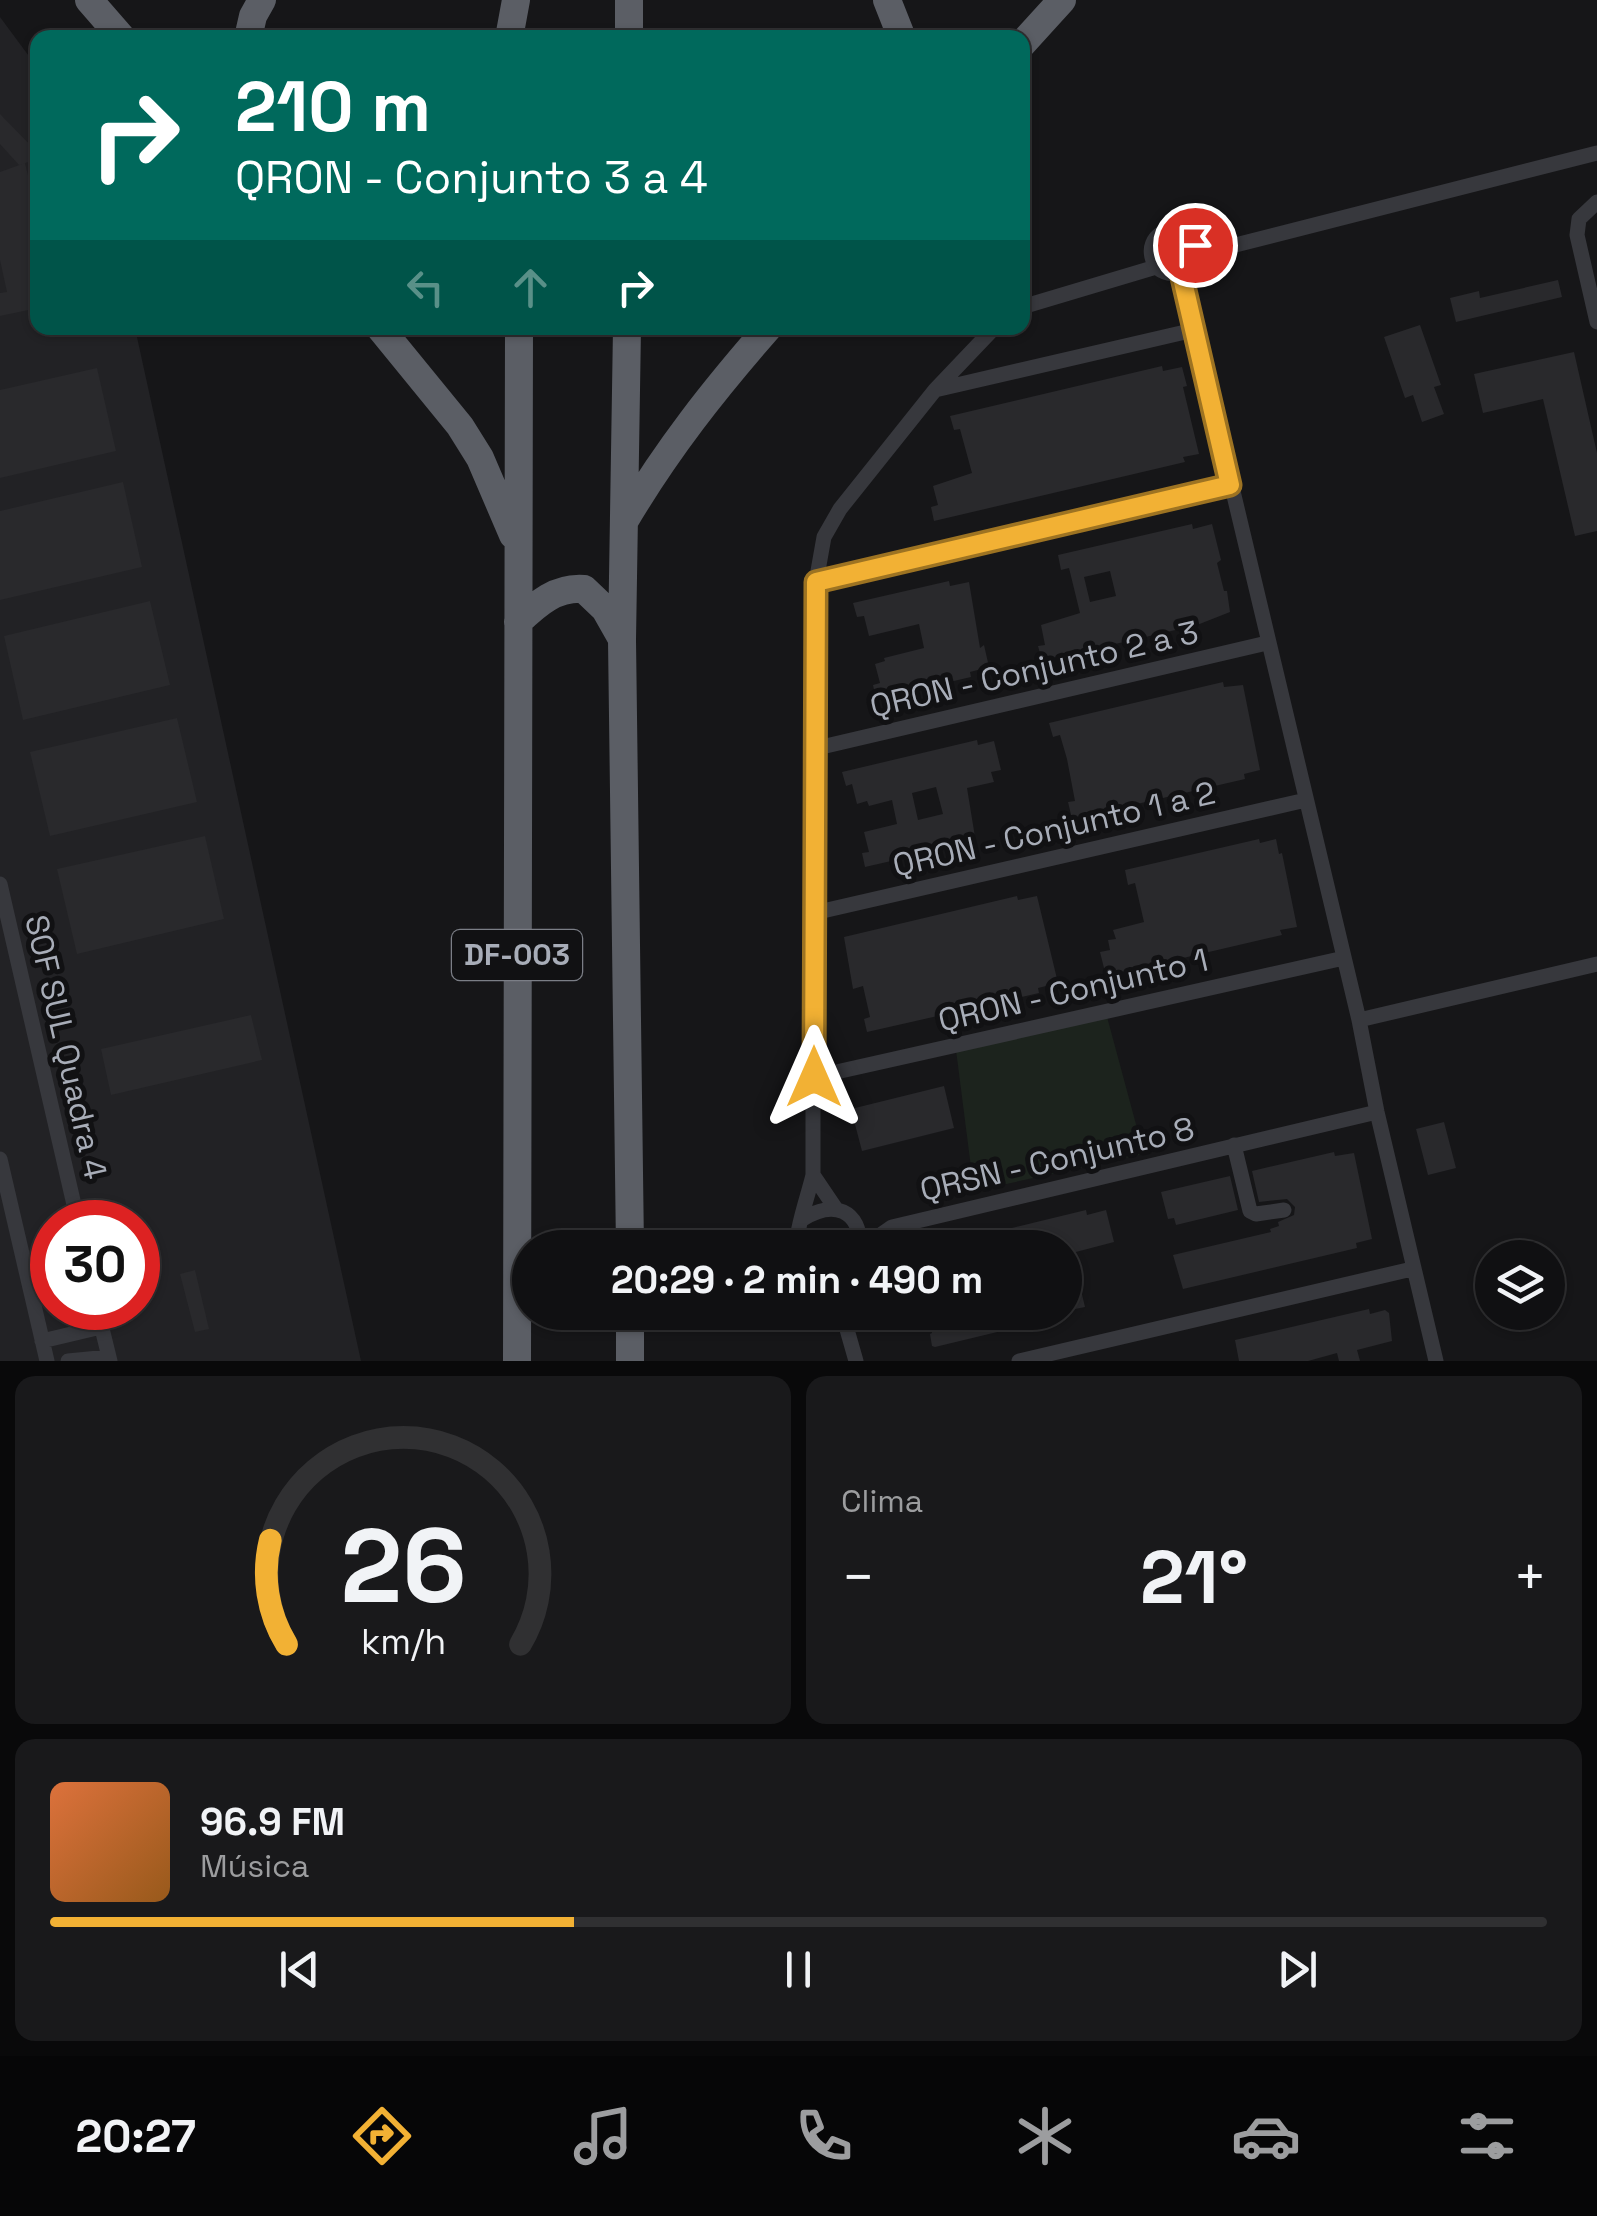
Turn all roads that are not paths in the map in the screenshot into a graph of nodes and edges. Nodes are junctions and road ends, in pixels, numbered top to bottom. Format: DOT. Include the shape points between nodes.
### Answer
graph roads {
  1 [pos="89,0"];
  2 [pos="262,0"];
  3 [pos="518,0"];
  4 [pos="628,0"];
  5 [pos="888,0"];
  6 [pos="1062,0"];
  7 [pos="115,30"];
  8 [pos="250,30"];
  9 [pos="511,30"];
  10 [pos="520,30"];
  11 [pos="630,30"];
  12 [pos="899,30"];
  13 [pos="1030,35"];
  14 [pos="1597,153"];
  15 [pos="1597,202"];
  16 [pos="1150,248"];
  17 [pos="1196,255"];
  18 [pos="1156,267"];
  19 [pos="1181,273"];
  20 [pos="1110,280"];
  21 [pos="1030,305"];
  22 [pos="1597,322"];
  23 [pos="1194,330"];
  24 [pos="386,335"];
  25 [pos="519,335"];
  26 [pos="627,335"];
  27 [pos="762,335"];
  28 [pos="987,335"];
  29 [pos="935,390"];
  30 [pos="1230,485"];
  31 [pos="624,522"];
  32 [pos="518,548"];
  33 [pos="816,582"];
  34 [pos="518,622"];
  35 [pos="622,640"];
  36 [pos="1268,643"];
  37 [pos="813,749"];
  38 [pos="1306,800"];
  39 [pos="0,884"];
  40 [pos="814,913"];
  41 [pos="1344,958"];
  42 [pos="1597,964"];
  43 [pos="1360,1020"];
  44 [pos="814,1077"];
  45 [pos="1376,1112"];
  46 [pos="1234,1145"];
  47 [pos="0,1159"];
  48 [pos="813,1174"];
  49 [pos="73,1200"];
  50 [pos="836,1209"];
  51 [pos="1284,1210"];
  52 [pos="804,1219"];
  53 [pos="854,1221"];
  54 [pos="892,1227"];
  55 [pos="630,1230"];
  56 [pos="798,1230"];
  57 [pos="858,1230"];
  58 [pos="888,1230"];
  59 [pos="1412,1269"];
  60 [pos="88,1330"];
  61 [pos="103,1330"];
  62 [pos="630,1330"];
  63 [pos="847,1330"];
  64 [pos="42,1340"];
  65 [pos="109,1359"];
  66 [pos="46,1361"];
  67 [pos="68,1361"];
  68 [pos="517,1361"];
  69 [pos="630,1361"];
  70 [pos="856,1361"];
  71 [pos="1019,1361"];
  72 [pos="1436,1361"];
  1 -- 7 [label="highway"];
  2 -- 8 [label="highway"];
  3 -- 9 [label="highway"];
  3 -- 10 [label="highway"];
  4 -- 11 [label="highway"];
  5 -- 12 [label="highway"];
  6 -- 13 [label="highway"];
  14 -- 17 [label="street"];
  15 -- 22 [label="street" via="1580,219 1578,235"];
  16 -- 17 [label="street" via="1171,229 1190,236"];
  16 -- 18 [label="street"];
  16 -- 20 [label="street"];
  17 -- 19 [label="street"];
  18 -- 19 [label="street"];
  18 -- 20 [label="street"];
  19 -- 23 [label="street"];
  20 -- 21 [label="street"];
  23 -- 29 [label="street"];
  23 -- 30 [label="street"];
  24 -- 32 [label="highway" via="480,458"];
  25 -- 32 [label="highway, DF-003"];
  26 -- 31 [label="highway, DF-003"];
  27 -- 31 [label="highway" via="703,403"];
  28 -- 29 [label="street"];
  29 -- 33 [label="street" via="840,509 824,538"];
  30 -- 33 [label="street"];
  30 -- 36 [label="street"];
  31 -- 35 [label="highway, DF-003"];
  32 -- 34 [label="highway, DF-003"];
  33 -- 37 [label="street"];
  34 -- 35 [label="highway" via="558,592 584,589"];
  34 -- 68 [label="highway, DF-003"];
  35 -- 55 [label="highway, DF-003"];
  36 -- 37 [label="street, QRON - Conjunto 2 a 3"];
  36 -- 38 [label="street"];
  37 -- 40 [label="street"];
  38 -- 40 [label="street, QRON - Conjunto 1 a 2"];
  38 -- 41 [label="street"];
  39 -- 49 [label="street, SOF SUL Quadra 4"];
  40 -- 44 [label="street"];
  41 -- 43 [label="street"];
  41 -- 44 [label="street, QRON - Conjunto 1"];
  42 -- 43 [label="street"];
  43 -- 45 [label="street"];
  44 -- 48 [label="street"];
  45 -- 46 [label="street, QRSN - Conjunto 8"];
  45 -- 59 [label="street"];
  46 -- 51 [label="street, QRSN - Conjunto 8" via="1250,1210"];
  46 -- 54 [label="street, QRSN - Conjunto 8"];
  47 -- 64 [label="street"];
  48 -- 50 [label="street"];
  48 -- 52 [label="street"];
  50 -- 52 [label="street" via="818,1209"];
  50 -- 53 [label="street"];
  52 -- 56 [label="street"];
  53 -- 54 [label="street, QRSN - Conjunto 8"];
  53 -- 57 [label="street"];
  54 -- 58 [label="street, QRSN - Conjunto 8"];
  59 -- 71 [label="street"];
  59 -- 72 [label="street"];
  60 -- 64 [label="street"];
  61 -- 65 [label="street"];
  62 -- 69 [label="highway"];
  63 -- 70 [label="street"];
  64 -- 66 [label="street"];
  65 -- 67 [label="street"];
}
